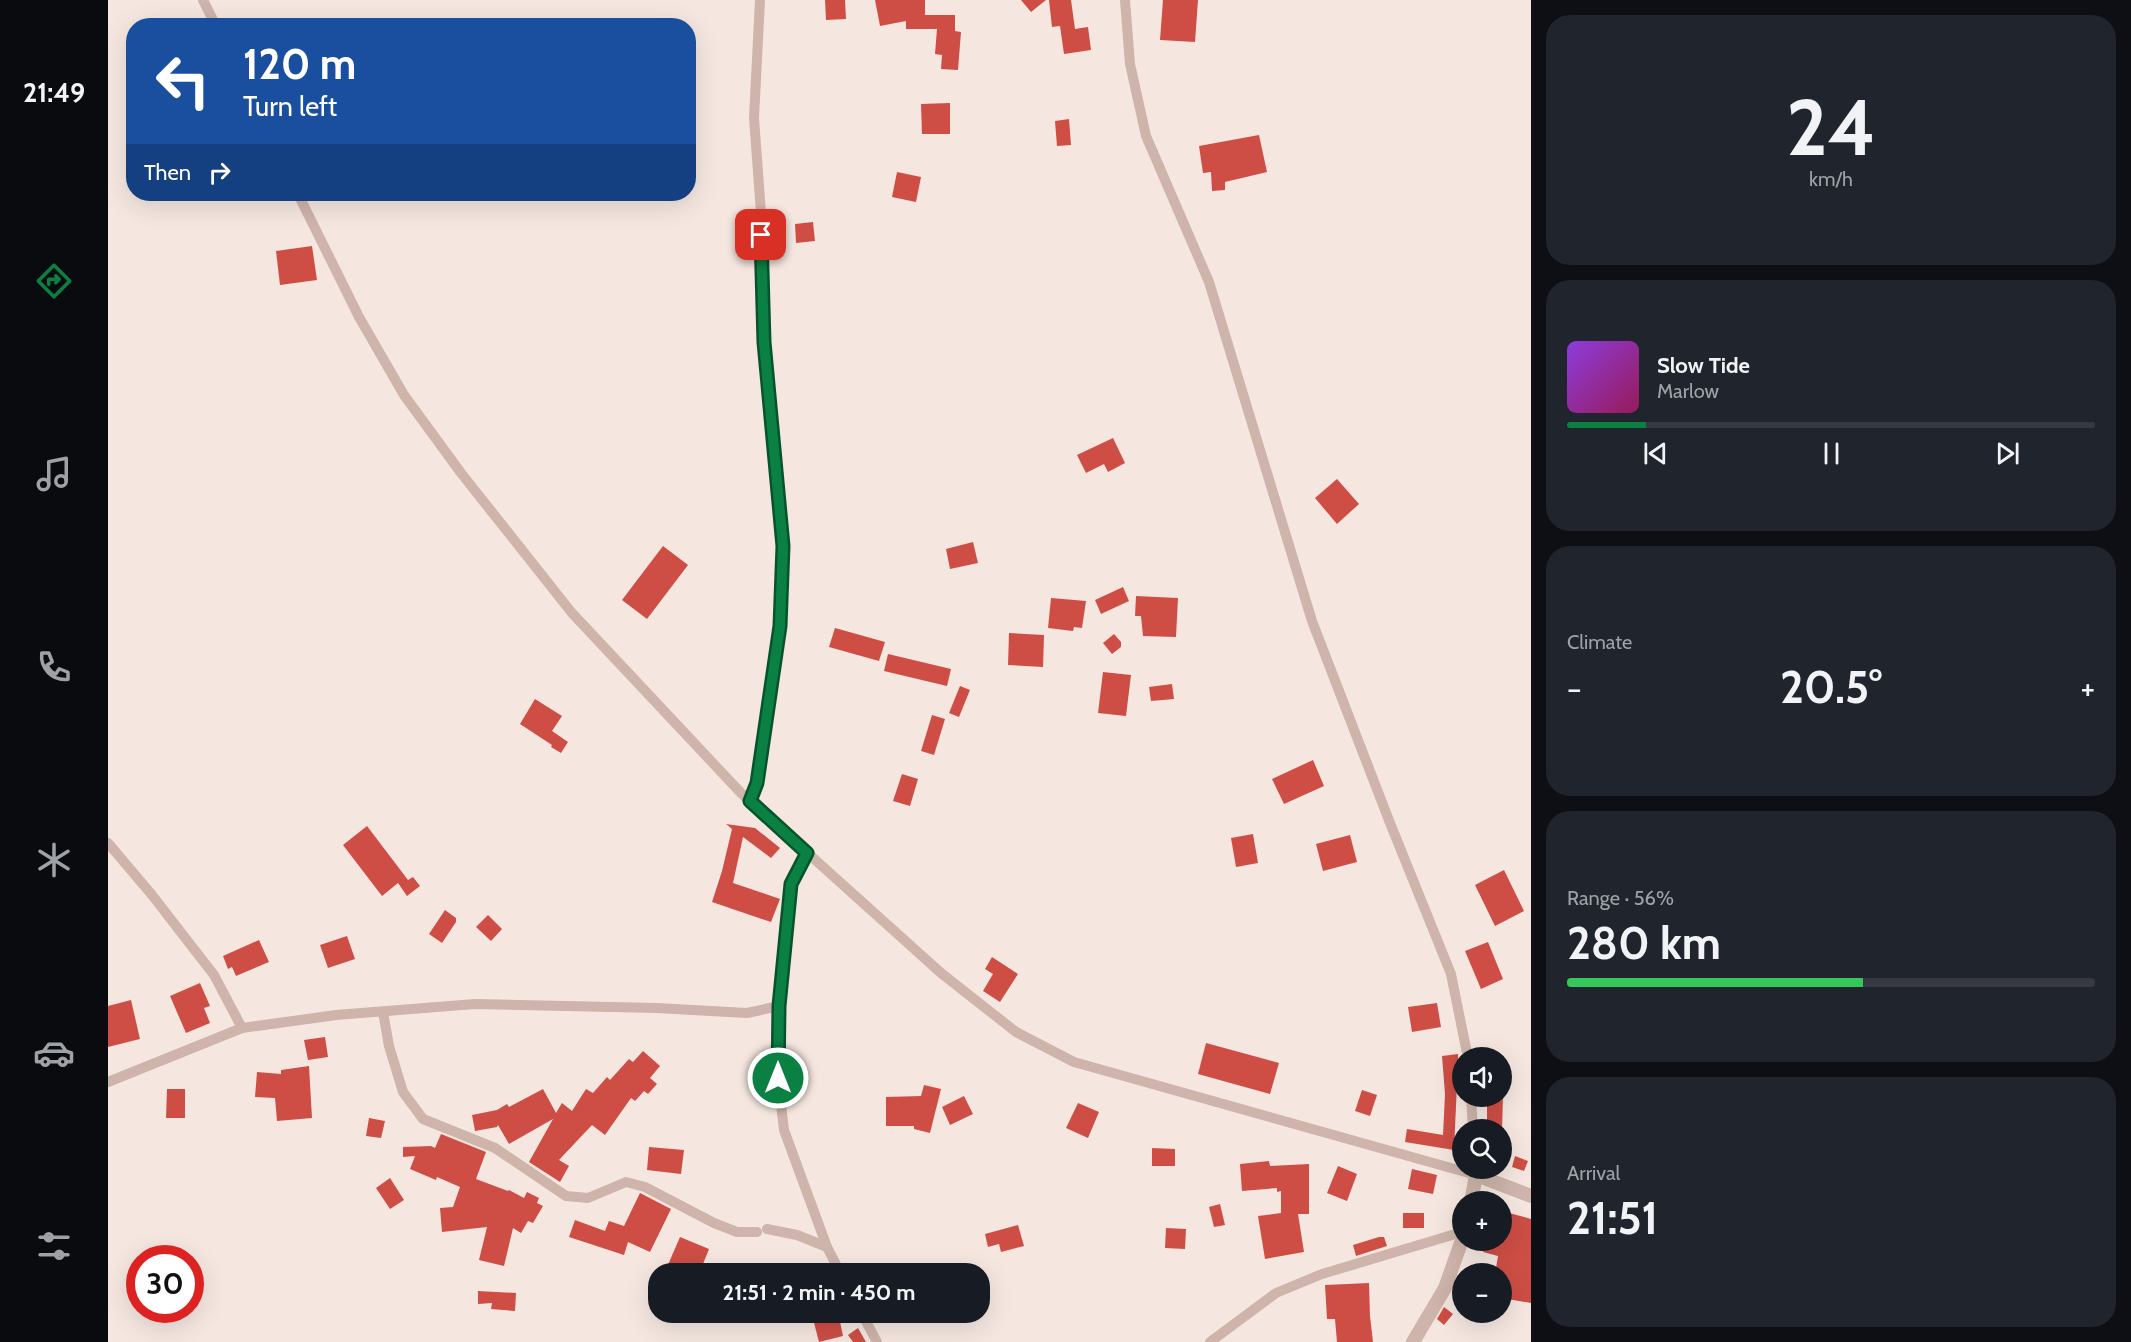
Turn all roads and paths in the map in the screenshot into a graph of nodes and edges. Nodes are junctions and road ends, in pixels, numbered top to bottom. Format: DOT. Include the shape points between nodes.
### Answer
graph roads {
  1 [pos="202,0"];
  2 [pos="759,0"];
  3 [pos="1125,0"];
  4 [pos="212,18"];
  5 [pos="301,201"];
  6 [pos="750,801"];
  7 [pos="108,843"];
  8 [pos="807,853"];
  9 [pos="779,1006"];
  10 [pos="383,1011"];
  11 [pos="242,1028"];
  12 [pos="1466,1047"];
  13 [pos="108,1082"];
  14 [pos="1452,1165"];
  15 [pos="1492,1179"];
  16 [pos="1531,1196"];
  17 [pos="1452,1235"];
  18 [pos="827,1247"];
  19 [pos="1458,1251"];
  20 [pos="835,1263"];
  21 [pos="867,1323"];
  22 [pos="877,1342"];
  23 [pos="1210,1342"];
  24 [pos="1413,1342"];
  1 -- 4 [label="street"];
  2 -- 6 [label="street" via="754,118 764,342 783,546 780,626 757,783"];
  3 -- 12 [label="street" via="1130,64 1146,136 1209,282 1312,621 1451,974"];
  5 -- 6 [label="street" via="359,317 404,395 461,473 572,613"];
  6 -- 8 [label="street"];
  7 -- 11 [label="street" via="214,975"];
  8 -- 9 [label="street" via="791,884"];
  8 -- 14 [label="street" via="940,974 1016,1032 1074,1062"];
  9 -- 10 [label="street" via="747,1013 475,1004"];
  9 -- 18 [label="street" via="778,1078 784,1130"];
  10 -- 11 [label="street"];
  10 -- 18 [label="street" via="403,1092 423,1119 495,1148 566,1196 588,1198 626,1182 645,1187 737,1232 797,1235"];
  11 -- 13 [label="street"];
  15 -- 16 [label="street"];
  17 -- 23 [label="street" via="1322,1274 1276,1293"];
  18 -- 20 [label="street"];
  19 -- 24 [label="street" via="1445,1288"];
  21 -- 22 [label="street"];
}
